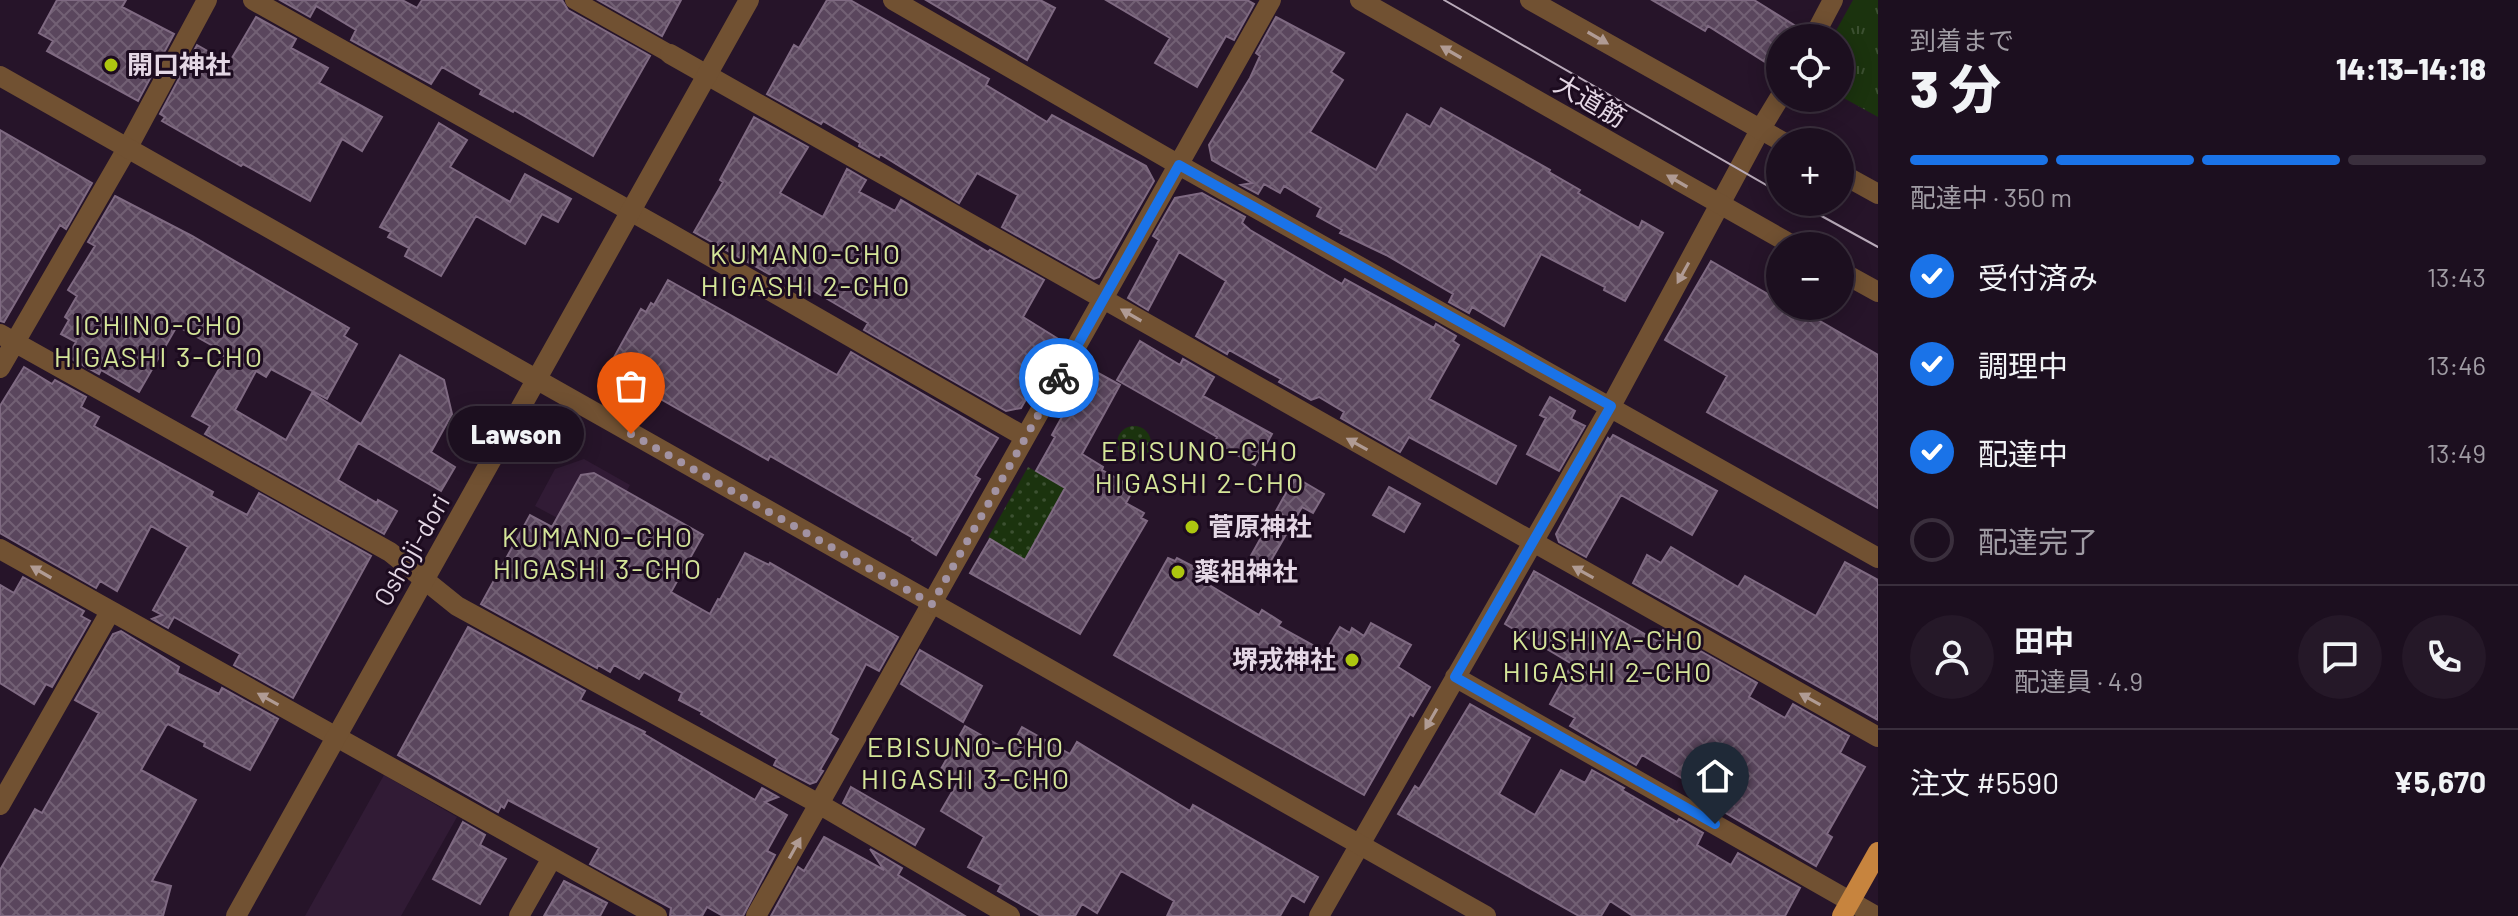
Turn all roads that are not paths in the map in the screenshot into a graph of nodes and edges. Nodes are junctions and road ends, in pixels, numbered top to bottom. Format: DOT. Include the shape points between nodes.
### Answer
graph roads {
  1 [pos="207,0"];
  2 [pos="253,0"];
  3 [pos="574,0"];
  4 [pos="749,0"];
  5 [pos="893,0"];
  6 [pos="1271,0"];
  7 [pos="1360,0"];
  8 [pos="1530,0"];
  9 [pos="1833,0"];
  10 [pos="1820,24"];
  11 [pos="670,54"];
  12 [pos="708,74"];
  13 [pos="0,76"];
  14 [pos="1771,112"];
  15 [pos="1760,130"];
  16 [pos="1766,133"];
  17 [pos="128,147"];
  18 [pos="1179,165"];
  19 [pos="1854,181"];
  20 [pos="1878,194"];
  21 [pos="1720,205"];
  22 [pos="631,211"];
  23 [pos="1769,232"];
  24 [pos="1854,279"];
  25 [pos="1878,292"];
  26 [pos="1103,299"];
  27 [pos="7,338"];
  28 [pos="0,368"];
  29 [pos="536,380"];
  30 [pos="1611,406"];
  31 [pos="1025,437"];
  32 [pos="1530,542"];
  33 [pos="0,549"];
  34 [pos="1878,558"];
  35 [pos="425,580"];
  36 [pos="932,604"];
  37 [pos="110,612"];
  38 [pos="1455,677"];
  39 [pos="337,736"];
  40 [pos="1878,737"];
  41 [pos="819,804"];
  42 [pos="0,805"];
  43 [pos="1360,845"];
  44 [pos="1878,852"];
  45 [pos="552,858"];
  46 [pos="1846,909"];
  47 [pos="236,916"];
  48 [pos="519,916"];
  49 [pos="657,916"];
  50 [pos="756,916"];
  51 [pos="1010,916"];
  52 [pos="1319,916"];
  53 [pos="1486,916"];
  54 [pos="1876,916"];
  1 -- 17 [label="street"];
  2 -- 22 [label="street"];
  3 -- 11 [label="street"];
  4 -- 12 [label="street, Oshoji-dori"];
  5 -- 18 [label="street"];
  6 -- 18 [label="street"];
  21 -- 7 [label="street, 大道筋, one-way"];
  8 -- 15 [label="street, one-way"];
  9 -- 10 [label="street"];
  11 -- 12 [label="street"];
  12 -- 22 [label="street, Oshoji-dori"];
  12 -- 26 [label="street"];
  13 -- 17 [label="street"];
  14 -- 15 [label="street"];
  15 -- 16 [label="street"];
  15 -- 21 [label="street"];
  17 -- 27 [label="street"];
  17 -- 29 [label="street"];
  18 -- 26 [label="street"];
  18 -- 30 [label="street"];
  19 -- 20 [label="street"];
  21 -- 23 [label="street, 大道筋"];
  21 -- 30 [label="street, one-way"];
  22 -- 29 [label="street, Oshoji-dori"];
  22 -- 31 [label="street"];
  24 -- 25 [label="street"];
  26 -- 31 [label="street"];
  32 -- 26 [label="street, one-way"];
  27 -- 28 [label="street"];
  27 -- 35 [label="street" via="390,552"];
  29 -- 35 [label="street, Oshoji-dori"];
  29 -- 36 [label="street"];
  30 -- 32 [label="street"];
  30 -- 34 [label="street"];
  31 -- 36 [label="street"];
  32 -- 38 [label="street"];
  40 -- 32 [label="street, one-way"];
  37 -- 33 [label="street, one-way"];
  35 -- 39 [label="street, Oshoji-dori"];
  35 -- 41 [label="street" via="457,606"];
  36 -- 41 [label="street"];
  36 -- 43 [label="street"];
  39 -- 37 [label="street, one-way"];
  37 -- 42 [label="street"];
  38 -- 43 [label="street, one-way"];
  38 -- 46 [label="street"];
  39 -- 45 [label="street"];
  39 -- 47 [label="street, Oshoji-dori"];
  50 -- 41 [label="street, one-way"];
  41 -- 51 [label="street"];
  43 -- 52 [label="street"];
  43 -- 53 [label="street"];
  44 -- 46 [label="main road"];
  45 -- 48 [label="street"];
  45 -- 49 [label="street"];
  46 -- 54 [label="street"];
}
